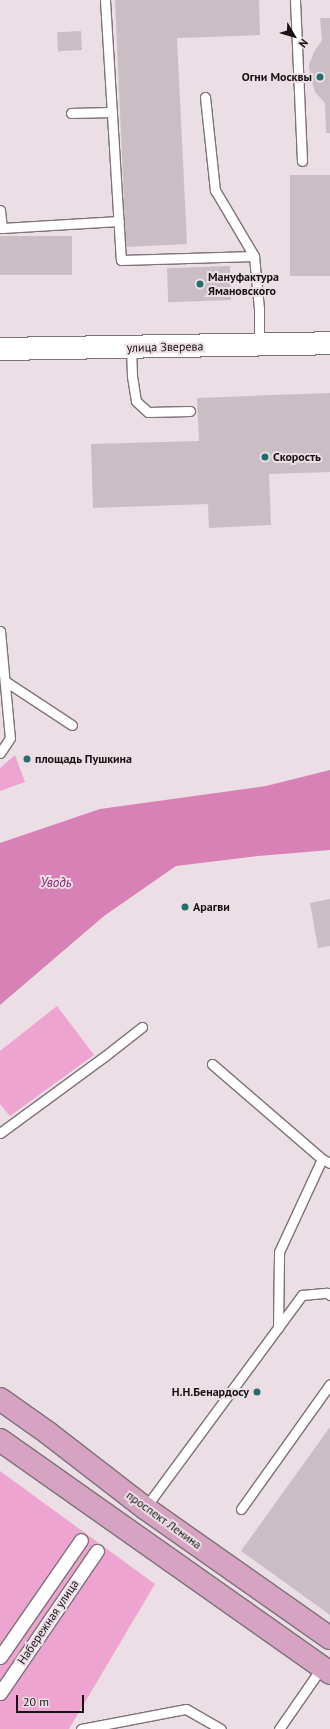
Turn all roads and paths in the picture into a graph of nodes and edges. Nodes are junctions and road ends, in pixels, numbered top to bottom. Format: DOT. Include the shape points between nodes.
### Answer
graph roads {
  1 [pos="105,0"];
  2 [pos="295,0"];
  3 [pos="205,97"];
  4 [pos="112,112"];
  5 [pos="71,113"];
  6 [pos="302,161"];
  7 [pos="0,210"];
  8 [pos="119,221"];
  9 [pos="1,228"];
  10 [pos="254,256"];
  11 [pos="330,343"];
  12 [pos="259,345"];
  13 [pos="131,347"];
  14 [pos="0,349"];
  15 [pos="190,411"];
  16 [pos="0,631"];
  17 [pos="5,681"];
  18 [pos="72,725"];
  19 [pos="0,753"];
  20 [pos="142,1027"];
  21 [pos="212,1064"];
  22 [pos="0,1133"];
  23 [pos="326,1161"];
  24 [pos="330,1295"];
  25 [pos="278,1328"];
  26 [pos="330,1384"];
  27 [pos="0,1399"];
  28 [pos="0,1440"];
  29 [pos="145,1508"];
  30 [pos="241,1509"];
  31 [pos="81,1540"];
  32 [pos="97,1551"];
  33 [pos="330,1638"];
  34 [pos="0,1657"];
  35 [pos="326,1670"];
  36 [pos="0,1693"];
  37 [pos="81,1729"];
  38 [pos="222,1729"];
  39 [pos="279,1729"];
  1 -- 4 [label="lane"];
  2 -- 6 [label="lane"];
  3 -- 10 [label="lane" via="215,190"];
  4 -- 5 [label="lane"];
  4 -- 8 [label="lane"];
  7 -- 9 [label="lane"];
  8 -- 9 [label="lane"];
  8 -- 10 [label="lane" via="121,260"];
  10 -- 12 [label="lane" via="259,309"];
  11 -- 12 [label="street, улица Зверева"];
  12 -- 13 [label="street, улица Зверева"];
  13 -- 14 [label="street, улица Зверева"];
  13 -- 15 [label="lane" via="136,400 148,412"];
  16 -- 17 [label="lane"];
  17 -- 18 [label="lane"];
  17 -- 19 [label="lane" via="10,738"];
  20 -- 22 [label="lane"];
  21 -- 23 [label="lane"];
  23 -- 25 [label="lane" via="279,1252"];
  24 -- 25 [label="lane" via="327,1293 302,1296"];
  25 -- 29 [label="lane"];
  26 -- 30 [label="lane"];
  27 -- 29 [label="highway, проспект Ленина"];
  28 -- 35 [label="highway"];
  29 -- 33 [label="highway, проспект Ленина"];
  31 -- 34 [label="street, Набережная улица"];
  32 -- 36 [label="street, Набережная улица"];
  35 -- 39 [label="lane"];
  37 -- 38 [label="lane" via="186,1709"];
}
